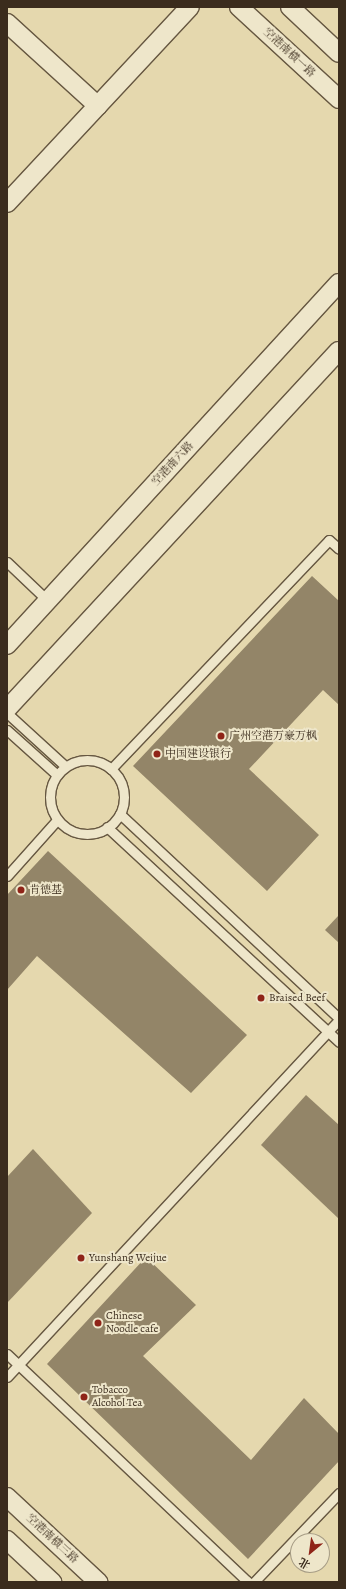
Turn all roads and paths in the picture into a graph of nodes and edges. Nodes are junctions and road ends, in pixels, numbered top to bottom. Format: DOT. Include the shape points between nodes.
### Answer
graph roads {
  1 [pos="190,7"];
  2 [pos="239,7"];
  3 [pos="290,7"];
  4 [pos="7,23"];
  5 [pos="339,53"];
  6 [pos="339,99"];
  7 [pos="98,106"];
  8 [pos="7,203"];
  9 [pos="339,283"];
  10 [pos="339,351"];
  11 [pos="339,549"];
  12 [pos="7,562"];
  13 [pos="48,601"];
  14 [pos="7,645"];
  15 [pos="7,709"];
  16 [pos="7,713"];
  17 [pos="7,730"];
  18 [pos="65,766"];
  19 [pos="112,769"];
  20 [pos="56,774"];
  21 [pos="120,814"];
  22 [pos="57,820"];
  23 [pos="108,827"];
  24 [pos="7,876"];
  25 [pos="339,1019"];
  26 [pos="328,1032"];
  27 [pos="339,1042"];
  28 [pos="7,1354"];
  29 [pos="18,1365"];
  30 [pos="7,1377"];
  31 [pos="339,1493"];
  32 [pos="7,1497"];
  33 [pos="7,1540"];
  34 [pos="52,1582"];
  35 [pos="98,1582"];
  36 [pos="248,1582"];
  37 [pos="254,1582"];
  1 -- 7 [label="street"];
  2 -- 6 [label="street, 空港南横一路"];
  3 -- 5 [label="street"];
  4 -- 7 [label="street"];
  7 -- 8 [label="street"];
  9 -- 13 [label="street, 空港南六路"];
  10 -- 15 [label="street"];
  11 -- 19 [label="lane" via="329,540"];
  12 -- 13 [label="lane"];
  13 -- 14 [label="street, 空港南六路"];
  16 -- 18 [label="lane"];
  17 -- 20 [label="lane"];
  18 -- 19 [label="lane" via="76,760 89,759 101,762"];
  18 -- 20 [label="lane"];
  19 -- 21 [label="lane" via="124,790"];
  20 -- 22 [label="lane" via="49,797 51,809"];
  21 -- 23 [label="lane"];
  21 -- 25 [label="lane"];
  22 -- 23 [label="lane" via="78,833 90,834"];
  22 -- 24 [label="lane"];
  23 -- 26 [label="lane"];
  25 -- 26 [label="lane"];
  26 -- 27 [label="lane"];
  26 -- 29 [label="lane"];
  28 -- 29 [label="lane"];
  29 -- 30 [label="lane"];
  29 -- 36 [label="lane"];
  31 -- 37 [label="lane"];
  32 -- 35 [label="street, 空港南横三路"];
  33 -- 34 [label="street"];
}
